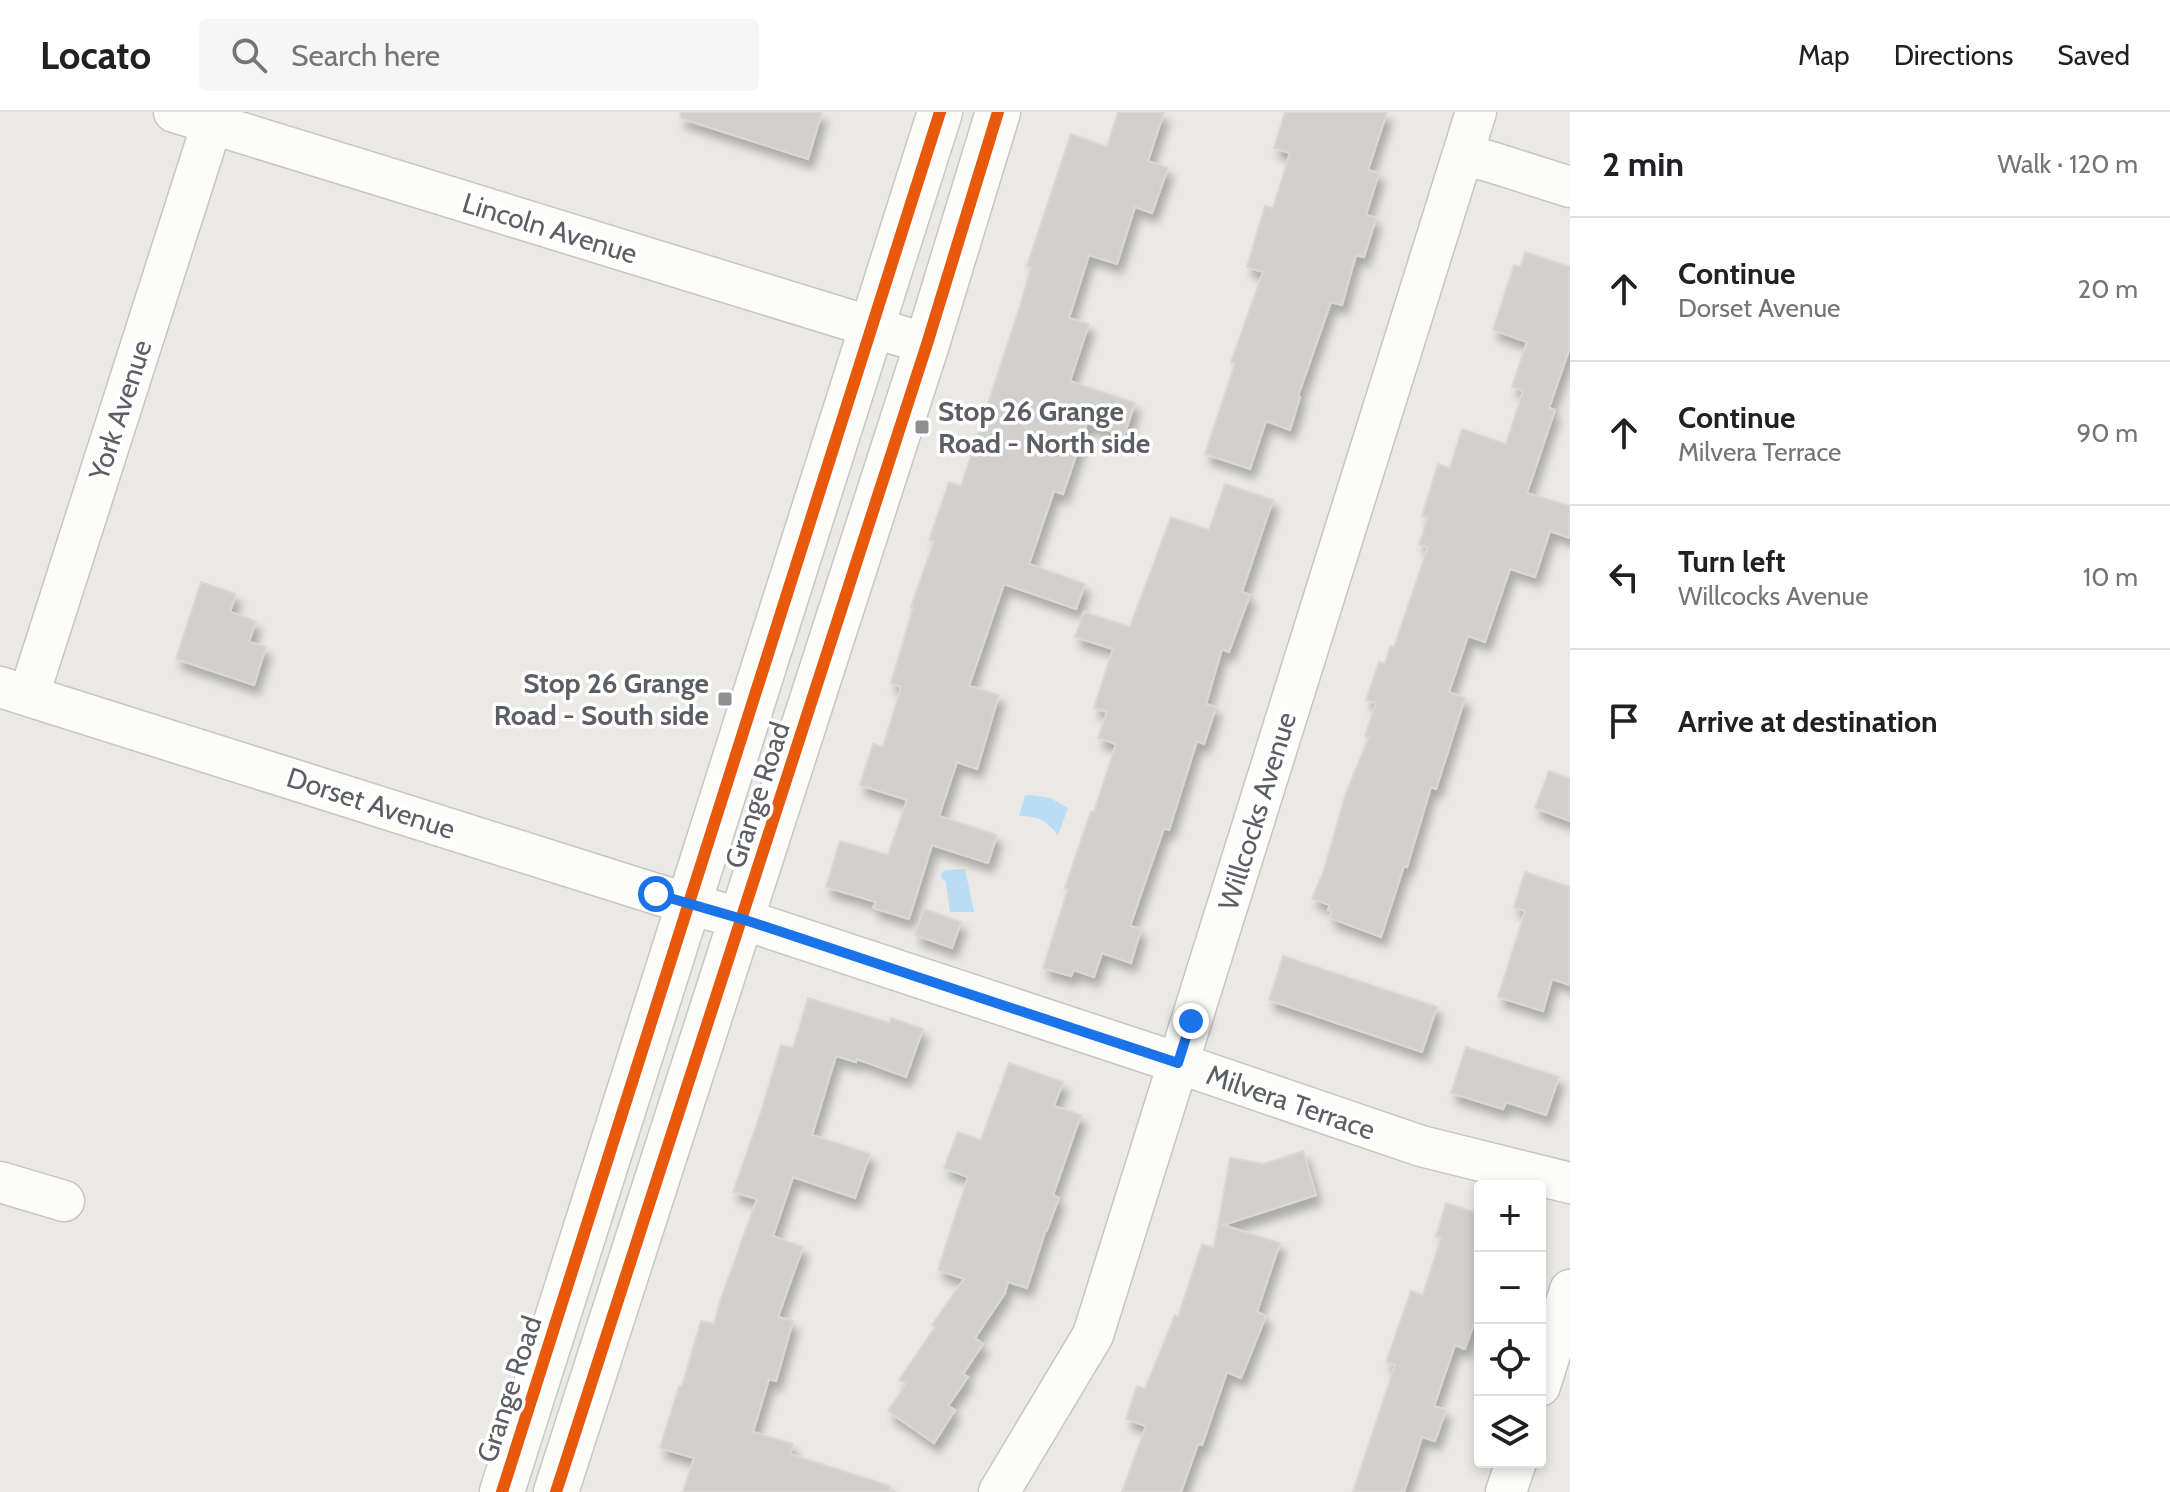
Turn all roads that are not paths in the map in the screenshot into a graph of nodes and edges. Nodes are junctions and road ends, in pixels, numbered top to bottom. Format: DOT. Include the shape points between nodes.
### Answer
graph roads {
  1 [pos="174,112"];
  2 [pos="940,112"];
  3 [pos="998,112"];
  4 [pos="1476,112"];
  5 [pos="212,124"];
  6 [pos="1463,155"];
  7 [pos="1570,187"];
  8 [pos="871,326"];
  9 [pos="927,344"];
  10 [pos="15,691"];
  11 [pos="688,903"];
  12 [pos="742,919"];
  13 [pos="1178,1063"];
  14 [pos="0,1182"];
  15 [pos="1570,1183"];
  16 [pos="64,1201"];
  17 [pos="1570,1290"];
  18 [pos="1552,1377"];
  19 [pos="1514,1468"];
  20 [pos="502,1492"];
  21 [pos="556,1492"];
  22 [pos="999,1492"];
  23 [pos="1506,1492"];
  1 -- 5 [label="street, Lincoln Avenue"];
  2 -- 8 [label="main road, Grange Road"];
  3 -- 9 [label="main road, Grange Road"];
  4 -- 6 [label="street, Willcocks Avenue"];
  5 -- 8 [label="street, Lincoln Avenue"];
  5 -- 10 [label="street, York Avenue"];
  6 -- 7 [label="street"];
  6 -- 13 [label="street, Willcocks Avenue"];
  8 -- 9 [label="street, Lincoln Avenue"];
  8 -- 11 [label="main road, Grange Road"];
  9 -- 12 [label="main road, Grange Road"];
  10 -- 11 [label="street, Dorset Avenue"];
  11 -- 12 [label="street, Dorset Avenue"];
  11 -- 20 [label="main road, Grange Road"];
  12 -- 13 [label="street, Milvera Terrace"];
  12 -- 21 [label="main road, Grange Road"];
  13 -- 15 [label="street, Milvera Terrace" via="1421,1146"];
  13 -- 22 [label="street, Willcocks Avenue" via="1093,1335"];
  14 -- 16 [label="street"];
  17 -- 18 [label="street"];
  19 -- 23 [label="street"];
}
